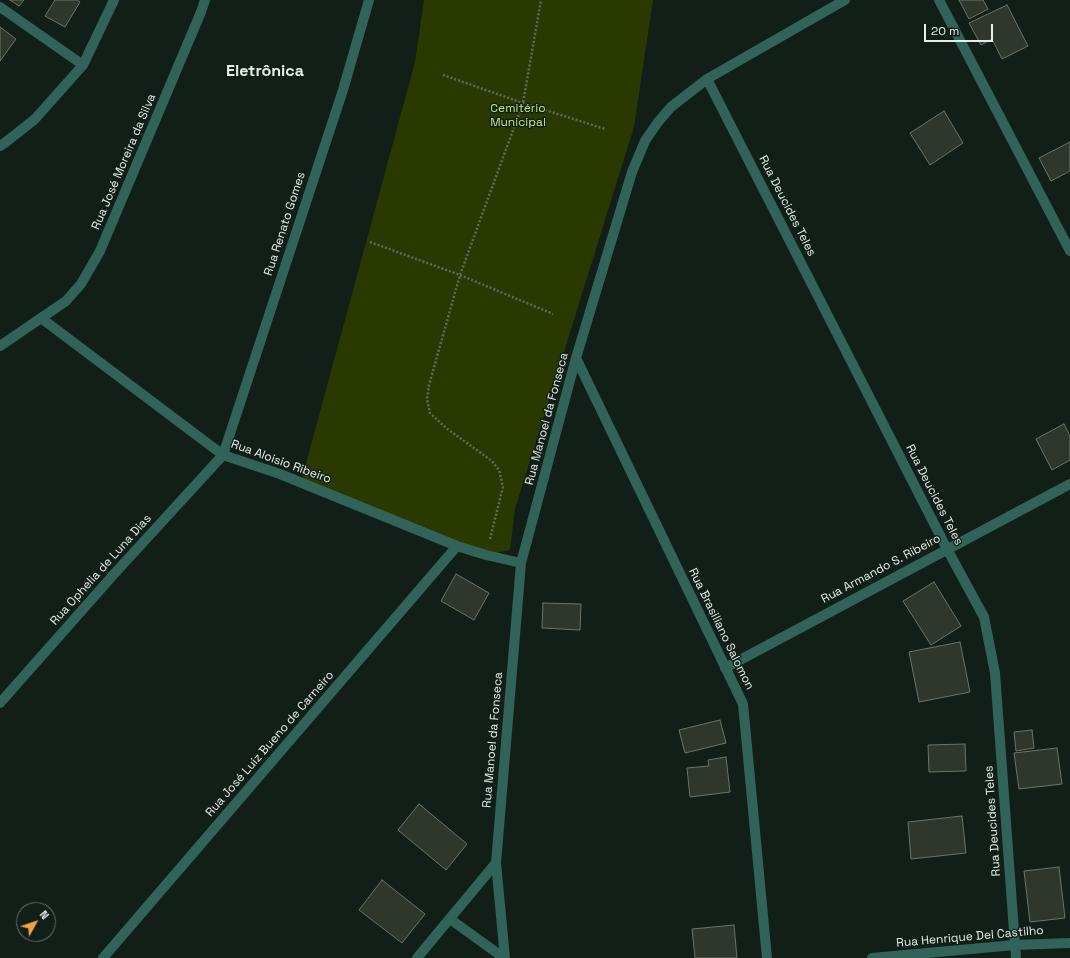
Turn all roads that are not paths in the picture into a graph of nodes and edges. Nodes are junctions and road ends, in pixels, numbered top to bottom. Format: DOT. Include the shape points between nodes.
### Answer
graph roads {
  1 [pos="114,0"];
  2 [pos="205,0"];
  3 [pos="369,0"];
  4 [pos="845,0"];
  5 [pos="939,0"];
  6 [pos="0,7"];
  7 [pos="83,65"];
  8 [pos="707,79"];
  9 [pos="0,146"];
  10 [pos="1070,251"];
  11 [pos="41,318"];
  12 [pos="0,346"];
  13 [pos="576,358"];
  14 [pos="223,455"];
  15 [pos="1070,484"];
  16 [pos="457,546"];
  17 [pos="947,549"];
  18 [pos="522,563"];
  19 [pos="725,668"];
  20 [pos="0,703"];
  21 [pos="496,863"];
  22 [pos="450,919"];
  23 [pos="1070,943"];
  24 [pos="1015,945"];
  25 [pos="103,958"];
  26 [pos="417,958"];
  27 [pos="504,958"];
  28 [pos="767,958"];
  29 [pos="872,958"];
  30 [pos="1016,958"];
  1 -- 7 [label="street"];
  2 -- 11 [label="street, Rua José Moreira da Silva" via="100,251 81,284 66,301"];
  3 -- 14 [label="street, Rua Renato Gomes" via="343,90"];
  4 -- 8 [label="street, Rua Manoel da Fonseca"];
  5 -- 10 [label="street"];
  6 -- 7 [label="street"];
  7 -- 9 [label="street" via="35,118"];
  8 -- 13 [label="street, Rua Manoel da Fonseca" via="671,107 645,141 632,172"];
  8 -- 17 [label="street, Rua Deucides Teles"];
  11 -- 12 [label="street, Rua José Moreira da Silva"];
  11 -- 14 [label="street, Rua Aloisio Ribeiro"];
  13 -- 18 [label="street, Rua Manoel da Fonseca"];
  13 -- 19 [label="street, Rua Brasiliano Salomon"];
  14 -- 16 [label="street, Rua Aloisio Ribeiro" via="280,474"];
  14 -- 20 [label="street, Rua Ophelia de Luna Dias"];
  15 -- 17 [label="street, Rua Armando S. Ribeiro"];
  16 -- 18 [label="street, Rua Aloisio Ribeiro"];
  16 -- 25 [label="street, Rua José Luiz Bueno de Carneiro"];
  17 -- 19 [label="street, Rua Armando S. Ribeiro"];
  17 -- 24 [label="street, Rua Deucides Teles" via="984,617 995,673"];
  18 -- 21 [label="street, Rua Manoel da Fonseca"];
  19 -- 28 [label="street, Rua Brasiliano Salomon" via="743,704"];
  21 -- 22 [label="street"];
  21 -- 27 [label="street, Rua Manoel da Fonseca"];
  22 -- 26 [label="street"];
  22 -- 27 [label="street"];
  23 -- 24 [label="street, Rua Henrique Del Castilho"];
  24 -- 29 [label="street, Rua Henrique Del Castilho"];
  24 -- 30 [label="street, Rua Deucides Teles"];
}
